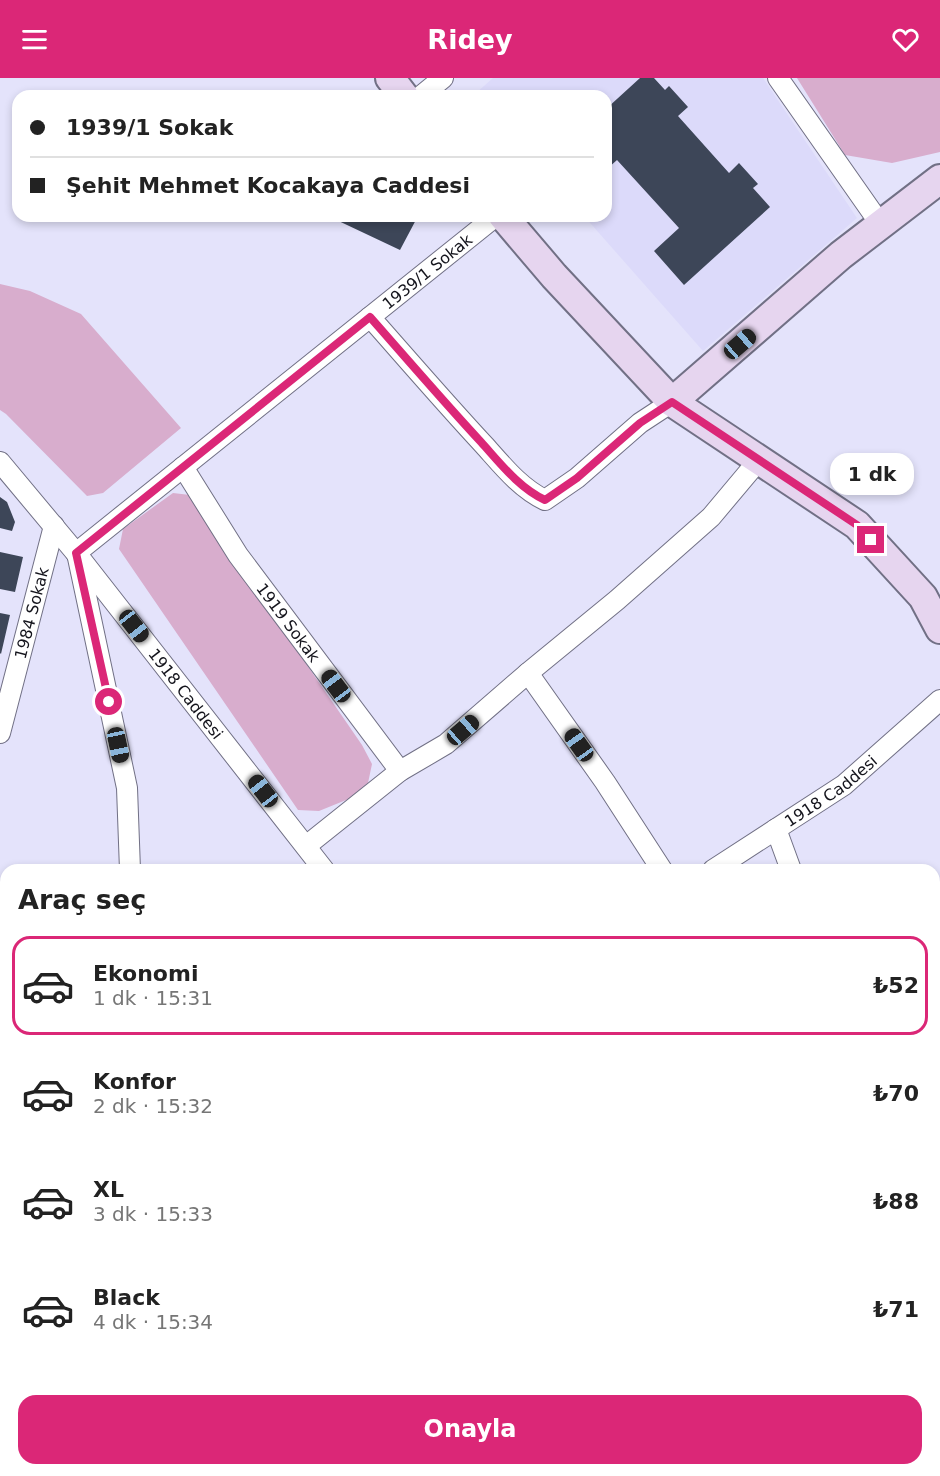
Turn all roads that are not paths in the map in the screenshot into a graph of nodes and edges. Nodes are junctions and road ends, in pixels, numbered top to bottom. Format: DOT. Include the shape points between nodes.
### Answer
graph roads {
  1 [pos="390,78"];
  2 [pos="443,78"];
  3 [pos="778,78"];
  4 [pos="399,90"];
  5 [pos="428,90"];
  6 [pos="940,179"];
  7 [pos="489,222"];
  8 [pos="508,222"];
  9 [pos="881,225"];
  10 [pos="370,317"];
  11 [pos="672,402"];
  12 [pos="758,461"];
  13 [pos="0,462"];
  14 [pos="183,467"];
  15 [pos="54,526"];
  16 [pos="76,553"];
  17 [pos="940,629"];
  18 [pos="528,673"];
  19 [pos="940,700"];
  20 [pos="0,733"];
  21 [pos="400,771"];
  22 [pos="776,829"];
  23 [pos="306,846"];
  24 [pos="130,864"];
  25 [pos="320,864"];
  26 [pos="658,864"];
  27 [pos="722,864"];
  28 [pos="789,864"];
  1 -- 4 [label="street"];
  2 -- 5 [label="street"];
  3 -- 9 [label="street"];
  6 -- 9 [label="street"];
  7 -- 10 [label="street, 1939/1 Sokak"];
  8 -- 11 [label="street"];
  9 -- 11 [label="street"];
  10 -- 11 [label="street" via="510,473 531,494 545,500"];
  10 -- 14 [label="street, 1939/1 Sokak"];
  11 -- 12 [label="street"];
  12 -- 17 [label="street" via="857,525 923,597"];
  12 -- 18 [label="street" via="711,517"];
  13 -- 15 [label="street, 1918 Caddesi"];
  14 -- 16 [label="street, 1939/1 Sokak"];
  14 -- 21 [label="street, 1919 Sokak" via="238,555"];
  15 -- 16 [label="street, 1918 Caddesi"];
  15 -- 20 [label="street, 1984 Sokak"];
  16 -- 23 [label="street, 1918 Caddesi"];
  16 -- 24 [label="street" via="127,788"];
  18 -- 21 [label="street" via="446,744"];
  18 -- 26 [label="street"];
  19 -- 22 [label="street, 1918 Caddesi" via="844,785"];
  21 -- 23 [label="street"];
  22 -- 27 [label="street, 1918 Caddesi"];
  22 -- 28 [label="street"];
  23 -- 25 [label="street, 1918 Caddesi"];
}
